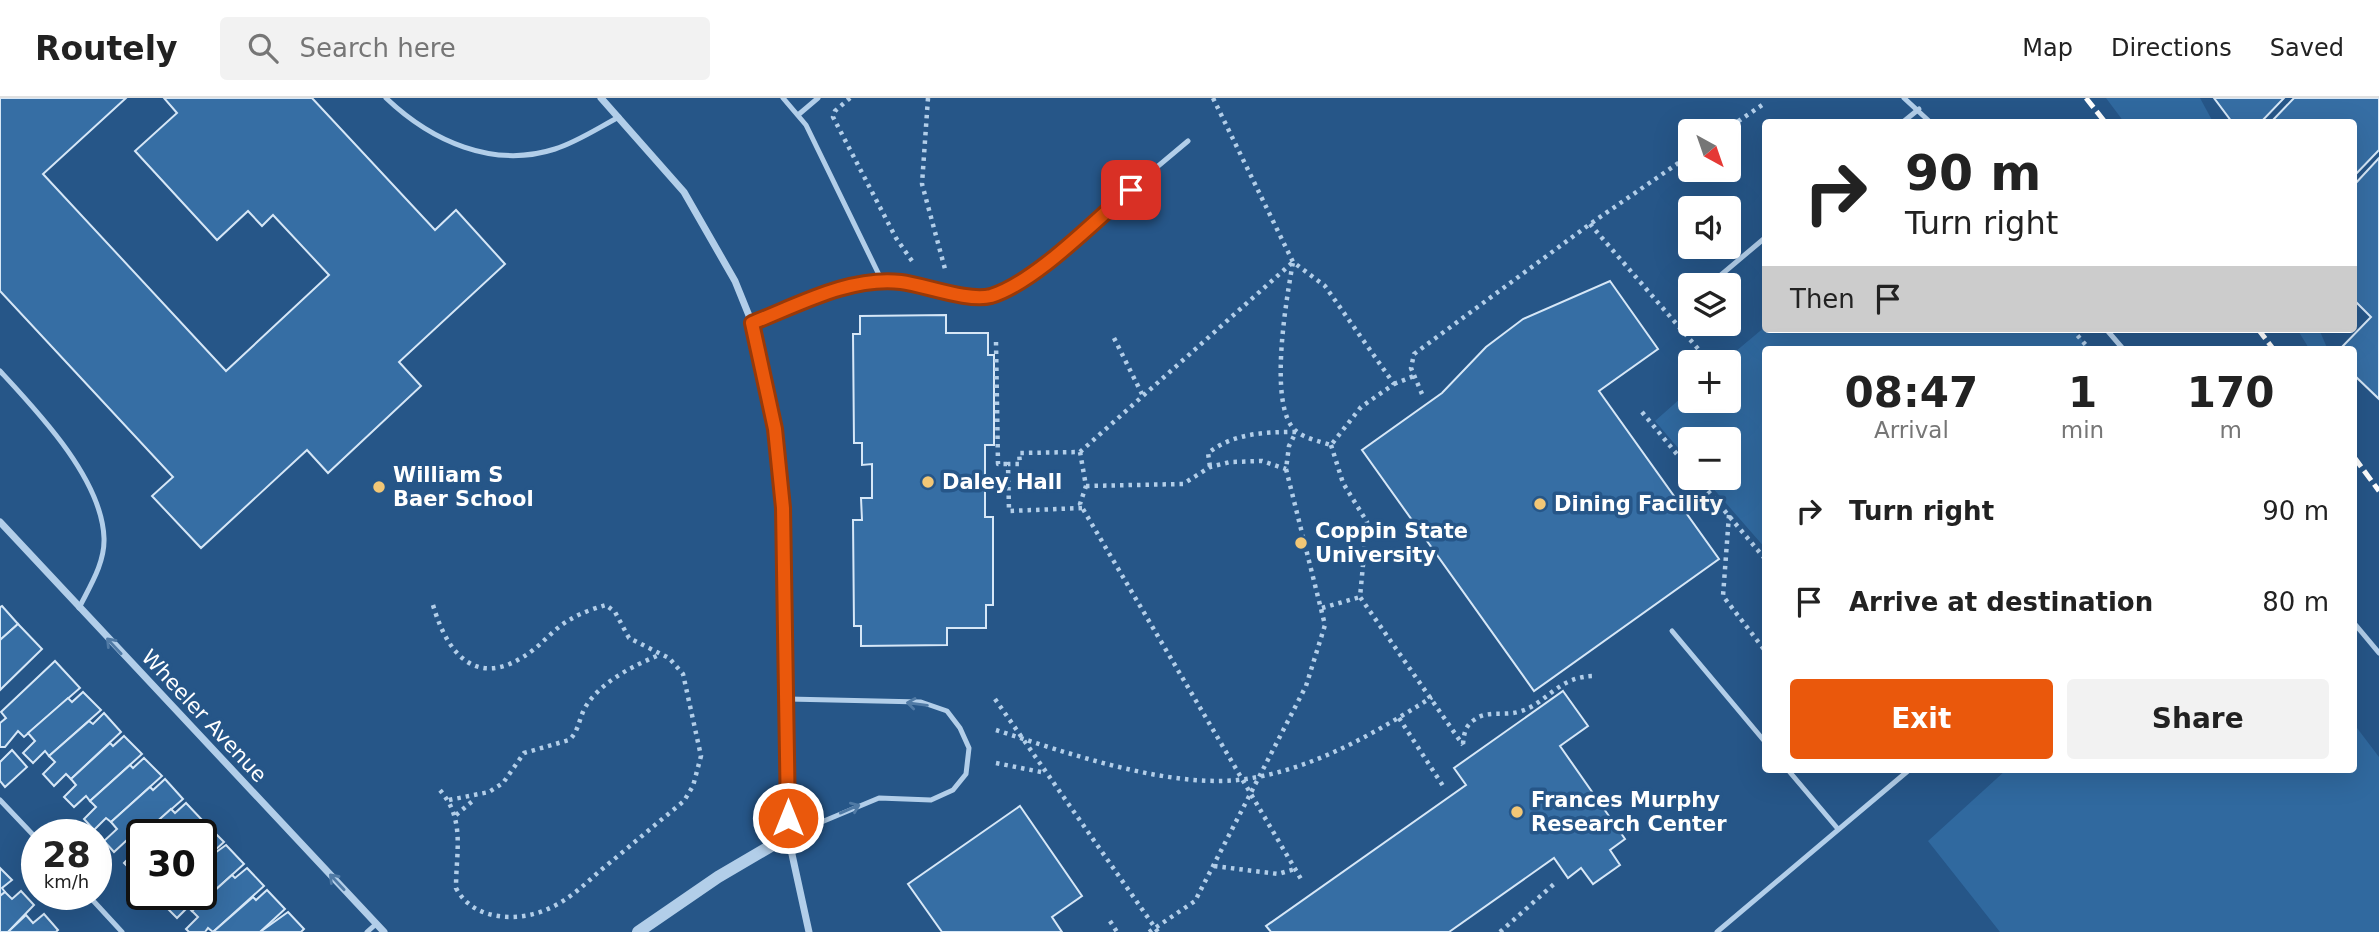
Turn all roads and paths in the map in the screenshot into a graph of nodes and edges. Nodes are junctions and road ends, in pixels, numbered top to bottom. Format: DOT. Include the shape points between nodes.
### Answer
graph roads {
  1 [pos="386,98"];
  2 [pos="601,98"];
  3 [pos="783,98"];
  4 [pos="818,98"];
  5 [pos="850,98"];
  6 [pos="928,98"];
  7 [pos="1213,98"];
  8 [pos="1904,98"];
  9 [pos="1765,103"];
  10 [pos="1919,109"];
  11 [pos="798,115"];
  12 [pos="619,117"];
  13 [pos="1741,119"];
  14 [pos="1907,119"];
  15 [pos="1927,119"];
  16 [pos="1188,141"];
  17 [pos="1678,163"];
  18 [pos="1590,224"];
  19 [pos="1762,240"];
  20 [pos="1293,262"];
  21 [pos="918,264"];
  22 [pos="936,268"];
  23 [pos="945,270"];
  24 [pos="956,271"];
  25 [pos="1723,273"];
  26 [pos="883,283"];
  27 [pos="752,323"];
  28 [pos="1115,338"];
  29 [pos="996,342"];
  30 [pos="1699,350"];
  31 [pos="0,371"];
  32 [pos="1414,376"];
  33 [pos="1394,384"];
  34 [pos="1142,394"];
  35 [pos="1422,394"];
  36 [pos="1642,412"];
  37 [pos="1296,432"];
  38 [pos="1331,445"];
  39 [pos="1080,452"];
  40 [pos="1678,456"];
  41 [pos="1008,464"];
  42 [pos="1210,467"];
  43 [pos="1286,469"];
  44 [pos="1086,486"];
  45 [pos="1707,490"];
  46 [pos="1082,508"];
  47 [pos="1729,515"];
  48 [pos="0,522"];
  49 [pos="1762,555"];
  50 [pos="1360,597"];
  51 [pos="433,605"];
  52 [pos="79,608"];
  53 [pos="1322,608"];
  54 [pos="2357,627"];
  55 [pos="1672,631"];
  56 [pos="1762,647"];
  57 [pos="2379,653"];
  58 [pos="659,656"];
  59 [pos="1597,676"];
  60 [pos="1432,697"];
  61 [pos="788,699"];
  62 [pos="995,699"];
  63 [pos="1399,718"];
  64 [pos="996,730"];
  65 [pos="1022,738"];
  66 [pos="1762,738"];
  67 [pos="996,763"];
  68 [pos="1047,773"];
  69 [pos="1791,773"];
  70 [pos="1905,773"];
  71 [pos="1261,776"];
  72 [pos="1242,779"];
  73 [pos="438,788"];
  74 [pos="1445,789"];
  75 [pos="479,796"];
  76 [pos="1251,796"];
  77 [pos="0,800"];
  78 [pos="449,800"];
  79 [pos="456,815"];
  80 [pos="21,822"];
  81 [pos="1838,829"];
  82 [pos="788,836"];
  83 [pos="1214,866"];
  84 [pos="1295,869"];
  85 [pos="1301,879"];
  86 [pos="1554,884"];
  87 [pos="102,910"];
  88 [pos="1110,921"];
  89 [pos="376,924"];
  90 [pos="1156,930"];
  91 [pos="122,932"];
  92 [pos="367,932"];
  93 [pos="384,932"];
  94 [pos="638,932"];
  95 [pos="809,932"];
  96 [pos="1117,932"];
  97 [pos="1149,932"];
  98 [pos="1500,932"];
  99 [pos="1717,932"];
  1 -- 12 [label="lane" via="426,129 455,144 482,154 506,156 557,148"];
  2 -- 12 [label="street"];
  3 -- 11 [label="lane"];
  4 -- 11 [label="lane"];
  5 -- 21 [label="path" via="833,117 896,238 909,260"];
  6 -- 23 [label="path" via="922,184"];
  7 -- 20 [label="path"];
  8 -- 10 [label="lane"];
  9 -- 13 [label="path"];
  10 -- 14 [label="lane"];
  10 -- 15 [label="lane"];
  11 -- 26 [label="lane"];
  12 -- 27 [label="street" via="684,192 735,281"];
  16 -- 26 [label="lane" via="1014,286 987,297"];
  17 -- 18 [label="path"];
  18 -- 30 [label="path"];
  18 -- 32 [label="path" via="1414,354"];
  19 -- 25 [label="lane"];
  20 -- 33 [label="path" via="1325,286"];
  20 -- 34 [label="path"];
  20 -- 37 [label="path" via="1282,389 1286,417"];
  22 -- 23 [label="path"];
  23 -- 24 [label="path"];
  26 -- 27 [label="lane" via="820,296"];
  27 -- 61 [label="street" via="775,429 783,508"];
  28 -- 34 [label="path"];
  29 -- 41 [label="path" via="999,464"];
  31 -- 52 [label="lane" via="71,454 97,505 104,538 101,564"];
  32 -- 33 [label="path"];
  32 -- 35 [label="path"];
  33 -- 38 [label="path" via="1361,407"];
  34 -- 39 [label="path"];
  36 -- 40 [label="path"];
  37 -- 38 [label="path"];
  37 -- 42 [label="path" via="1261,432 1224,440 1208,453"];
  37 -- 43 [label="path"];
  38 -- 50 [label="path" via="1343,483 1367,522"];
  39 -- 41 [label="path" via="1019,453 1020,464"];
  39 -- 44 [label="path"];
  41 -- 46 [label="path" via="1009,511"];
  42 -- 43 [label="path" via="1262,461"];
  42 -- 44 [label="path" via="1183,484"];
  43 -- 53 [label="path"];
  44 -- 46 [label="path"];
  45 -- 47 [label="path"];
  46 -- 72 [label="path"];
  47 -- 49 [label="path"];
  47 -- 56 [label="path" via="1723,596"];
  48 -- 52 [label="street, Wheeler Avenue"];
  50 -- 53 [label="path"];
  50 -- 60 [label="path"];
  51 -- 58 [label="path" via="450,643 471,666 481,670 519,660 569,619 606,605 629,638"];
  89 -- 52 [label="street, Wheeler Avenue, one-way"];
  53 -- 71 [label="path" via="1325,625 1306,686"];
  54 -- 57 [label="lane"];
  55 -- 66 [label="lane"];
  58 -- 75 [label="path" via="613,679 596,694 569,740 524,753 503,783"];
  58 -- 79 [label="path" via="669,658 683,674 701,756 695,778 684,801 569,897 528,916 477,912 456,888"];
  59 -- 60 [label="path" via="1561,684 1518,712 1474,720 1464,731 1463,745"];
  60 -- 63 [label="path"];
  61 -- 82 [label="street"];
  82 -- 61 [label="lane, one-way" via="879,799 931,800 953,790 966,774 969,748 947,711 921,702"];
  62 -- 65 [label="path"];
  63 -- 71 [label="path" via="1371,735"];
  63 -- 74 [label="path"];
  64 -- 65 [label="path"];
  65 -- 68 [label="path"];
  65 -- 72 [label="path" via="1174,777"];
  67 -- 68 [label="path"];
  68 -- 90 [label="path"];
  69 -- 81 [label="lane"];
  70 -- 81 [label="lane"];
  71 -- 72 [label="path"];
  71 -- 76 [label="path"];
  72 -- 76 [label="path"];
  73 -- 78 [label="path"];
  75 -- 78 [label="path"];
  75 -- 79 [label="path"];
  76 -- 83 [label="path"];
  76 -- 84 [label="path"];
  77 -- 80 [label="lane"];
  78 -- 79 [label="path"];
  81 -- 99 [label="lane"];
  82 -- 94 [label="street"];
  82 -- 95 [label="street"];
  83 -- 84 [label="path" via="1278,874"];
  83 -- 90 [label="path" via="1195,901"];
  84 -- 85 [label="path"];
  86 -- 98 [label="path"];
  87 -- 91 [label="lane"];
  88 -- 96 [label="path"];
  89 -- 92 [label="lane"];
  89 -- 93 [label="street, Wheeler Avenue"];
  90 -- 97 [label="path"];
}
